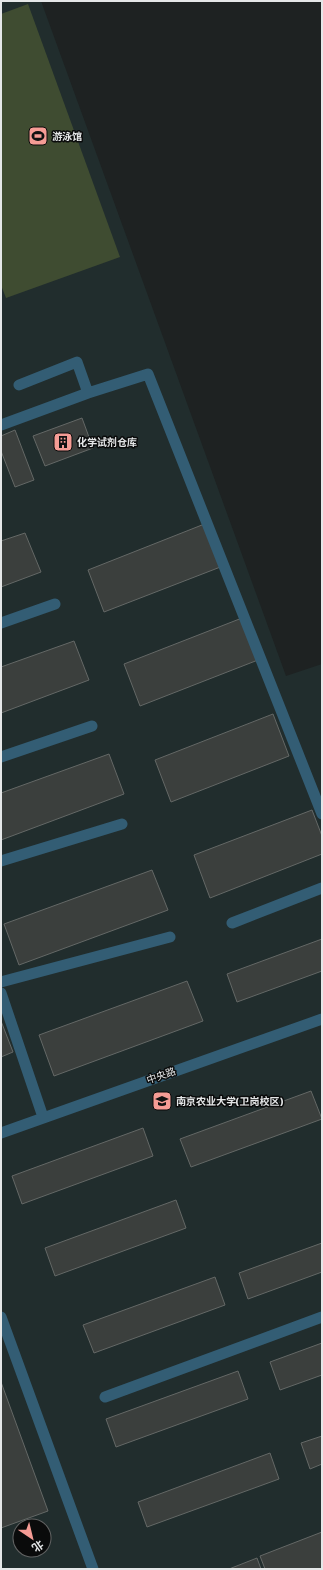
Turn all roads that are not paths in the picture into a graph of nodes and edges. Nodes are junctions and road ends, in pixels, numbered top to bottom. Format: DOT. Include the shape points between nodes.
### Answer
graph roads {
  1 [pos="19,385"];
  2 [pos="88,393"];
  3 [pos="1,425"];
  4 [pos="55,604"];
  5 [pos="1,623"];
  6 [pos="92,726"];
  7 [pos="1,758"];
  8 [pos="322,814"];
  9 [pos="122,824"];
  10 [pos="1,861"];
  11 [pos="322,888"];
  12 [pos="232,923"];
  13 [pos="170,937"];
  14 [pos="1,982"];
  15 [pos="1,994"];
  16 [pos="322,1019"];
  17 [pos="44,1117"];
  18 [pos="1,1133"];
  19 [pos="1,1317"];
  20 [pos="322,1317"];
  21 [pos="105,1397"];
  22 [pos="93,1569"];
  1 -- 2 [label="lane" via="77,362"];
  2 -- 3 [label="lane"];
  2 -- 8 [label="lane" via="148,374"];
  4 -- 5 [label="lane"];
  6 -- 7 [label="lane"];
  9 -- 10 [label="lane"];
  11 -- 12 [label="lane"];
  13 -- 14 [label="lane"];
  15 -- 17 [label="lane"];
  16 -- 17 [label="lane, 中央路"];
  17 -- 18 [label="lane, 中央路"];
  19 -- 22 [label="lane"];
  20 -- 21 [label="lane"];
}
